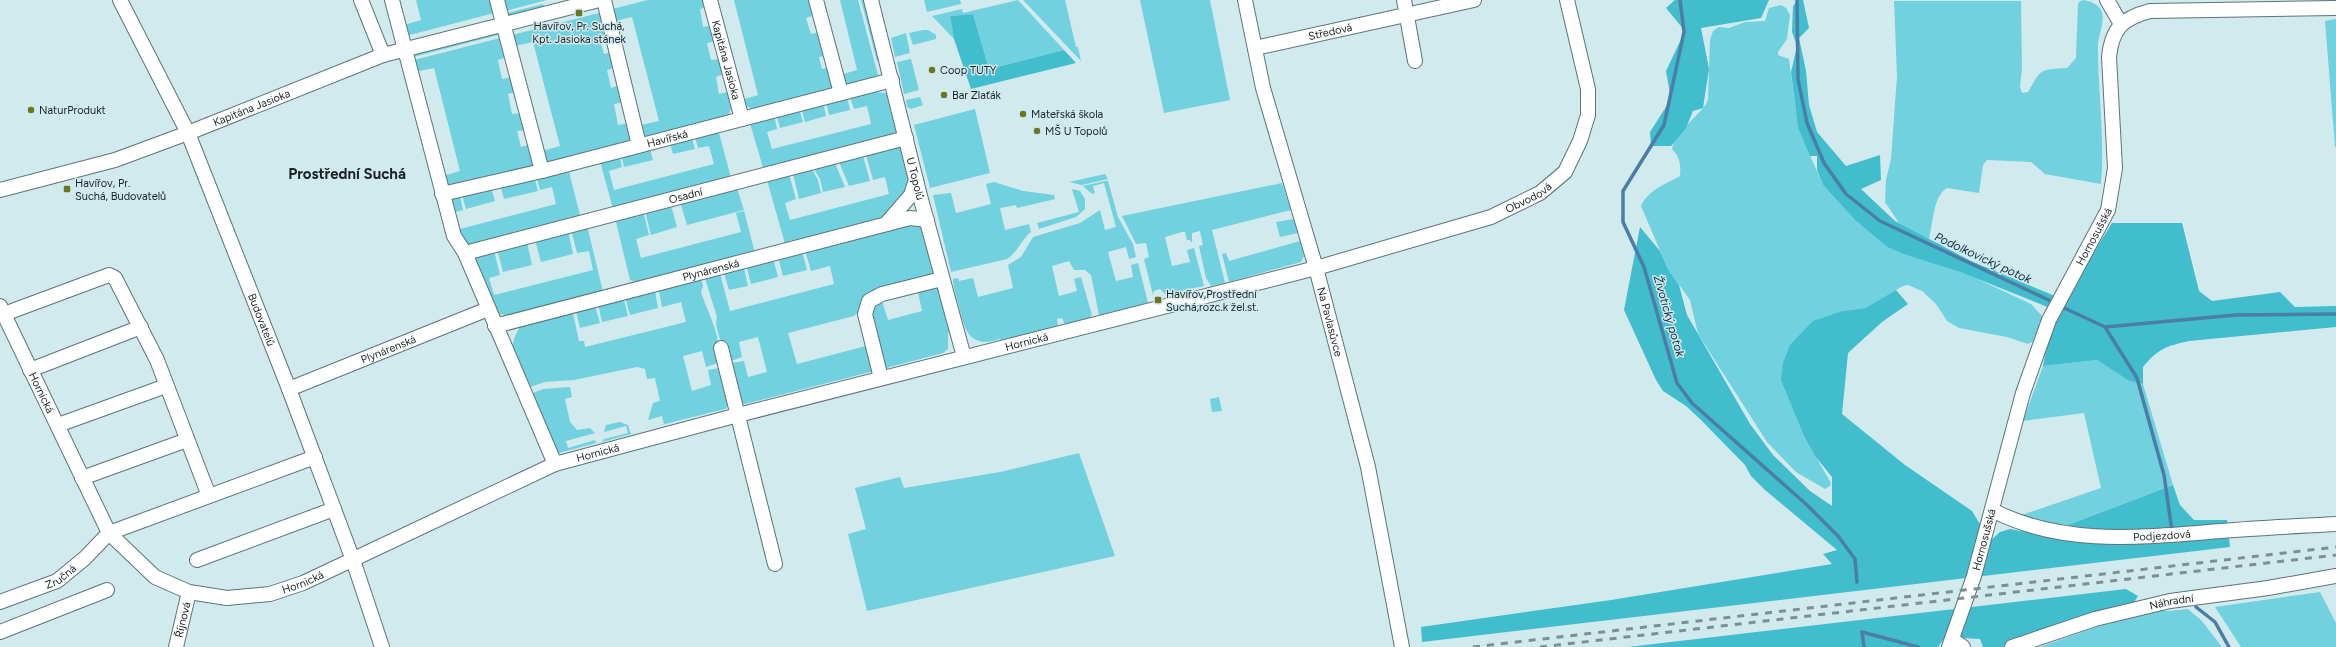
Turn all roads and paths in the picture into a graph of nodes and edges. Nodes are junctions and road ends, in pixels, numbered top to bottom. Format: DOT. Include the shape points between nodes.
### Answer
graph roads {
  1 [pos="120,0"];
  2 [pos="361,0"];
  3 [pos="392,0"];
  4 [pos="497,0"];
  5 [pos="599,0"];
  6 [pos="604,0"];
  7 [pos="710,0"];
  8 [pos="816,0"];
  9 [pos="871,0"];
  10 [pos="1245,0"];
  11 [pos="1404,0"];
  12 [pos="1474,0"];
  13 [pos="1567,0"];
  14 [pos="2107,0"];
  15 [pos="2230,5"];
  16 [pos="2336,8"];
  17 [pos="1407,14"];
  18 [pos="504,24"];
  19 [pos="2121,24"];
  20 [pos="1254,48"];
  21 [pos="404,50"];
  22 [pos="383,55"];
  23 [pos="1415,61"];
  24 [pos="892,80"];
  25 [pos="841,93"];
  26 [pos="742,118"];
  27 [pos="188,134"];
  28 [pos="906,138"];
  29 [pos="639,145"];
  30 [pos="542,171"];
  31 [pos="916,180"];
  32 [pos="0,190"];
  33 [pos="442,194"];
  34 [pos="927,220"];
  35 [pos="886,224"];
  36 [pos="465,253"];
  37 [pos="1316,268"];
  38 [pos="942,279"];
  39 [pos="488,309"];
  40 [pos="2,310"];
  41 [pos="495,326"];
  42 [pos="141,327"];
  43 [pos="721,348"];
  44 [pos="964,357"];
  45 [pos="30,370"];
  46 [pos="881,378"];
  47 [pos="166,386"];
  48 [pos="289,389"];
  49 [pos="738,415"];
  50 [pos="58,425"];
  51 [pos="187,440"];
  52 [pos="314,457"];
  53 [pos="555,464"];
  54 [pos="82,478"];
  55 [pos="208,496"];
  56 [pos="334,509"];
  57 [pos="1992,510"];
  58 [pos="2336,524"];
  59 [pos="109,533"];
  60 [pos="197,560"];
  61 [pos="353,560"];
  62 [pos="775,564"];
  63 [pos="2336,576"];
  64 [pos="107,590"];
  65 [pos="189,592"];
  66 [pos="0,602"];
  67 [pos="0,632"];
  68 [pos="1955,645"];
  69 [pos="176,647"];
  70 [pos="382,647"];
  71 [pos="1402,647"];
  72 [pos="2012,647"];
  1 -- 27 [label="street, Budovatelů"];
  2 -- 22 [label="street"];
  3 -- 21 [label="street"];
  4 -- 18 [label="street"];
  5 -- 18 [label="street, Kapitána Jasioka"];
  6 -- 29 [label="street"];
  7 -- 26 [label="street, Kapitána Jasioka"];
  8 -- 25 [label="street"];
  9 -- 24 [label="street, U Topolů"];
  10 -- 20 [label="street, Na Pavlasůvce"];
  11 -- 17 [label="street"];
  12 -- 17 [label="street, Středová"];
  13 -- 37 [label="street, Obvodová" via="1588,89 1588,115 1580,141 1565,172 1540,194 1491,217"];
  14 -- 19 [label="street"];
  15 -- 16 [label="street"];
  15 -- 19 [label="street" via="2150,11 2129,18"];
  17 -- 20 [label="street, Středová"];
  17 -- 23 [label="street"];
  18 -- 21 [label="street, Kapitána Jasioka"];
  18 -- 30 [label="street"];
  19 -- 57 [label="street, Hornosušská" via="2111,42 2109,57 2115,145 2113,188 2108,210 2053,312 2023,393"];
  20 -- 37 [label="street, Na Pavlasůvce" via="1263,88"];
  21 -- 22 [label="street, Kapitána Jasioka"];
  21 -- 33 [label="street"];
  22 -- 27 [label="street, Kapitána Jasioka"];
  24 -- 25 [label="street, Havířská"];
  24 -- 28 [label="street, U Topolů"];
  25 -- 26 [label="street, Havířská"];
  26 -- 29 [label="street, Havířská"];
  27 -- 32 [label="street, Kapitána Jasioka" via="113,161"];
  27 -- 48 [label="street, Budovatelů"];
  28 -- 31 [label="street, U Topolů"];
  28 -- 36 [label="street, Osadní"];
  29 -- 30 [label="street, Havířská"];
  30 -- 33 [label="street, Havířská"];
  31 -- 34 [label="street, U Topolů"];
  31 -- 35 [label="street" via="911,194"];
  33 -- 36 [label="street" via="454,236"];
  34 -- 35 [label="street, Plynárenská" via="910,218"];
  34 -- 38 [label="street, U Topolů"];
  35 -- 41 [label="street, Plynárenská"];
  36 -- 39 [label="street"];
  37 -- 44 [label="street, Hornická"];
  37 -- 71 [label="street, Na Pavlasůvce" via="1368,467"];
  38 -- 44 [label="street, U Topolů"];
  38 -- 46 [label="street" via="882,294 868,301 865,314"];
  39 -- 41 [label="street"];
  39 -- 48 [label="street, Plynárenská"];
  40 -- 42 [label="street" via="112,276 118,282"];
  40 -- 45 [label="street, Hornická"];
  41 -- 53 [label="street"];
  42 -- 45 [label="street"];
  42 -- 47 [label="street"];
  43 -- 49 [label="street"];
  44 -- 46 [label="street, Hornická"];
  45 -- 50 [label="street, Hornická"];
  46 -- 49 [label="street, Hornická"];
  47 -- 50 [label="street"];
  47 -- 51 [label="street"];
  48 -- 52 [label="street, Budovatelů"];
  49 -- 53 [label="street, Hornická"];
  49 -- 62 [label="street"];
  50 -- 54 [label="street, Hornická"];
  51 -- 54 [label="street"];
  51 -- 55 [label="street"];
  52 -- 55 [label="street"];
  52 -- 56 [label="street, Budovatelů"];
  53 -- 61 [label="street, Hornická"];
  54 -- 59 [label="street, Hornická"];
  55 -- 59 [label="street"];
  56 -- 60 [label="street"];
  56 -- 61 [label="street, Budovatelů"];
  57 -- 58 [label="street, Podjezdová" via="2019,523 2054,532 2134,538"];
  57 -- 68 [label="street, Hornosušská"];
  59 -- 65 [label="street, Hornická" via="155,577"];
  59 -- 66 [label="street, Zručná" via="85,558 57,581"];
  61 -- 65 [label="street, Hornická" via="303,583 270,594 227,598"];
  61 -- 70 [label="street, Budovatelů"];
  63 -- 72 [label="street, Náhradní" via="2170,601 2096,618"];
  64 -- 67 [label="street"];
  65 -- 69 [label="street, Říjnová"];
}
